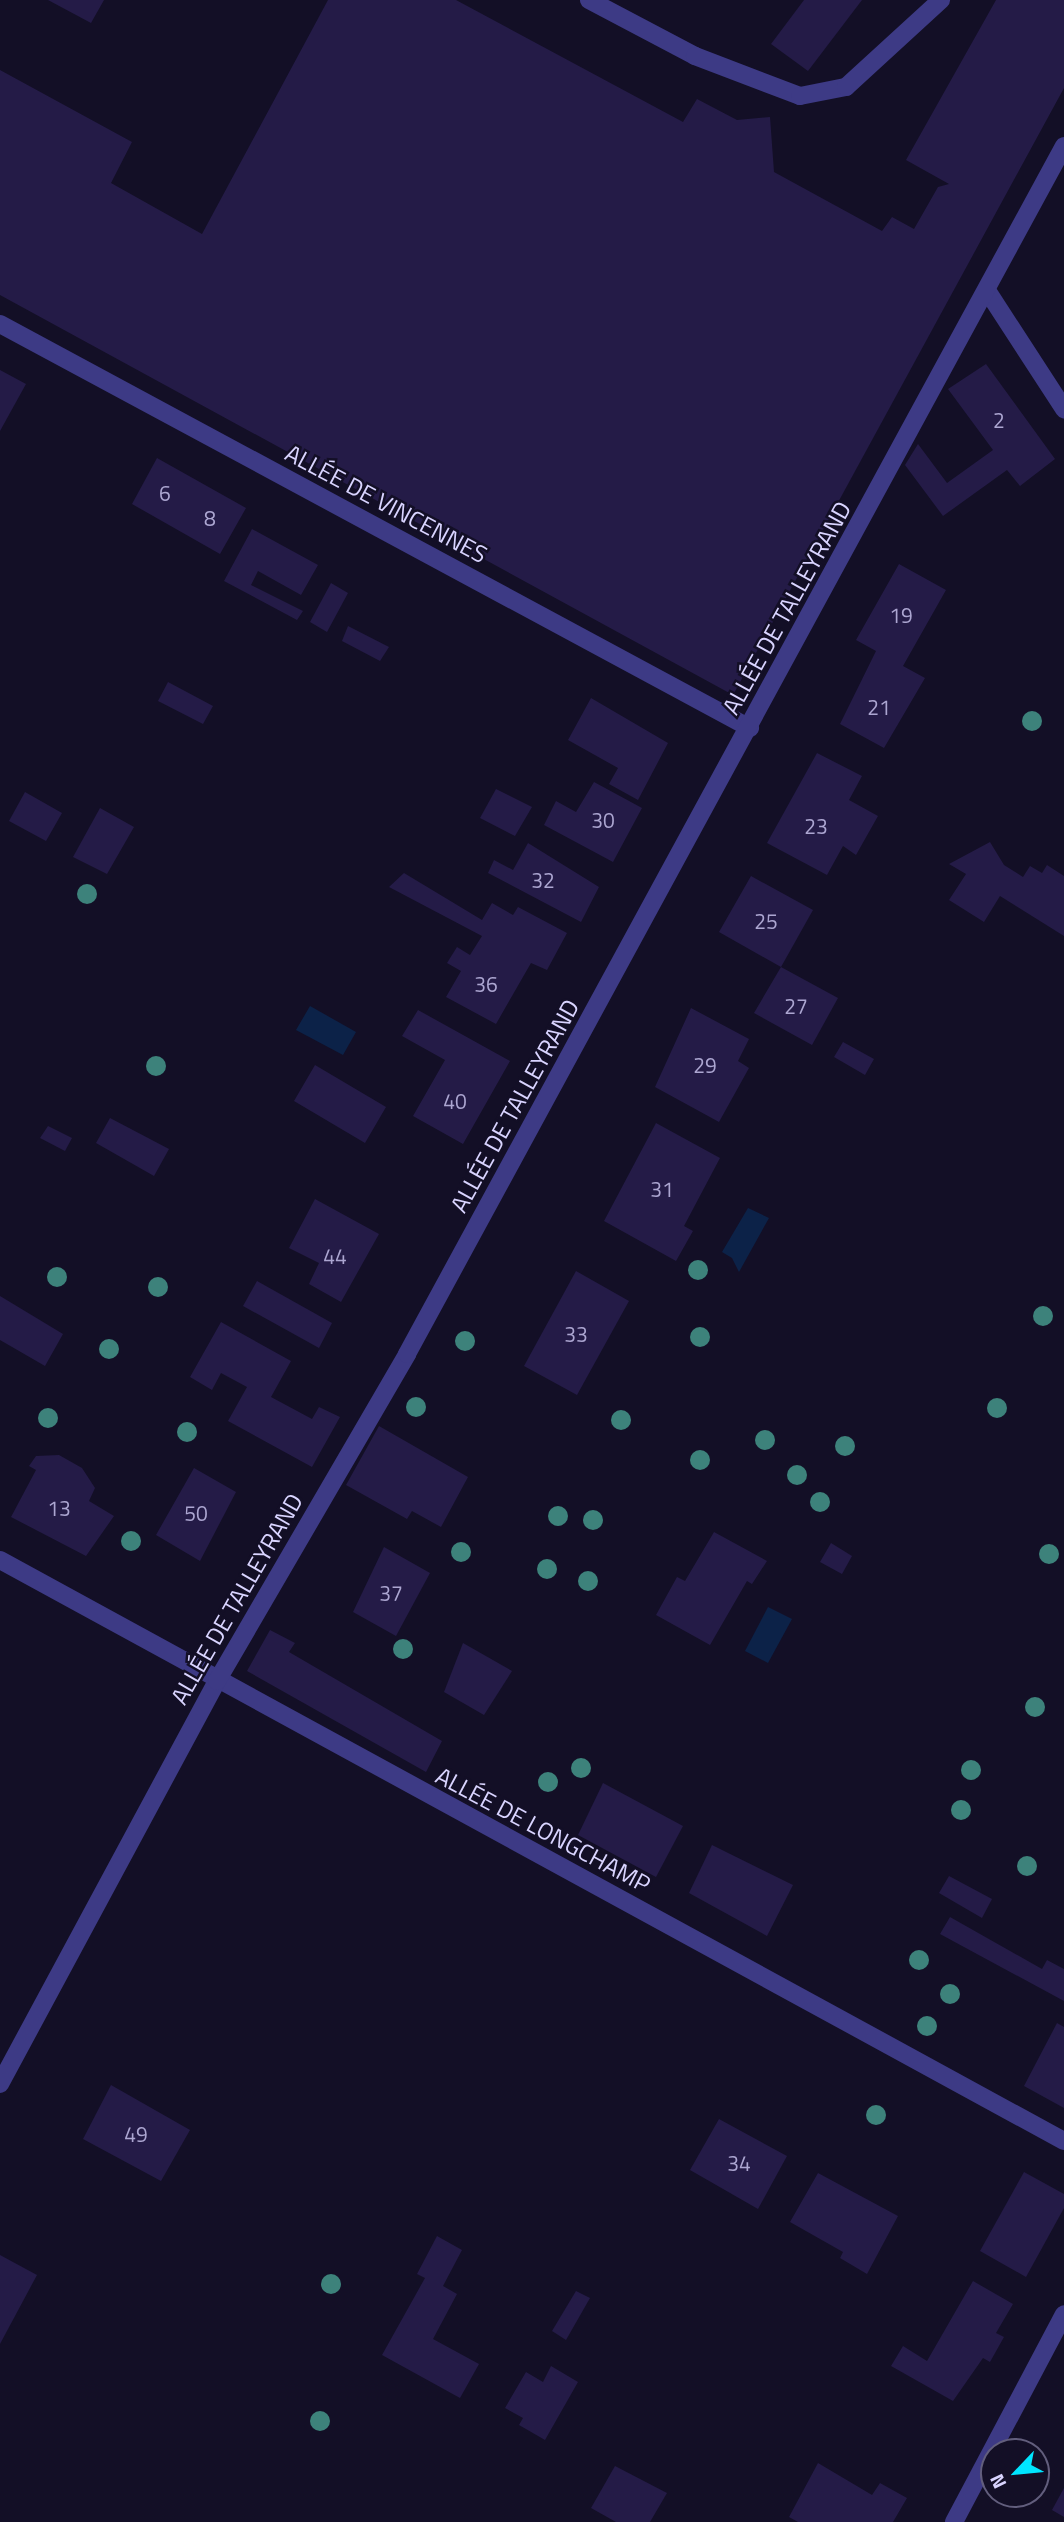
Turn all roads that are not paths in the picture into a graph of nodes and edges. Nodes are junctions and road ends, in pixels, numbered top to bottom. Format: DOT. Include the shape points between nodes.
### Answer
graph roads {
  1 [pos="589,0"];
  2 [pos="941,0"];
  3 [pos="1064,146"];
  4 [pos="988,292"];
  5 [pos="0,324"];
  6 [pos="1064,409"];
  7 [pos="750,728"];
  8 [pos="0,1560"];
  9 [pos="217,1681"];
  10 [pos="0,2084"];
  11 [pos="1064,2141"];
  12 [pos="1064,2314"];
  13 [pos="954,2522"];
  1 -- 2 [label="street" via="695,57 800,96 846,87"];
  3 -- 4 [label="street, ALLÉE DE TALLEYRAND"];
  4 -- 6 [label="street"];
  4 -- 7 [label="street, ALLÉE DE TALLEYRAND"];
  5 -- 7 [label="street, ALLÉE DE VINCENNES"];
  7 -- 9 [label="street, ALLÉE DE TALLEYRAND" via="407,1354"];
  8 -- 9 [label="street, ALLÉE DE LONGCHAMP"];
  9 -- 10 [label="street, ALLÉE DE TALLEYRAND"];
  9 -- 11 [label="street, ALLÉE DE LONGCHAMP"];
  12 -- 13 [label="street"];
}
